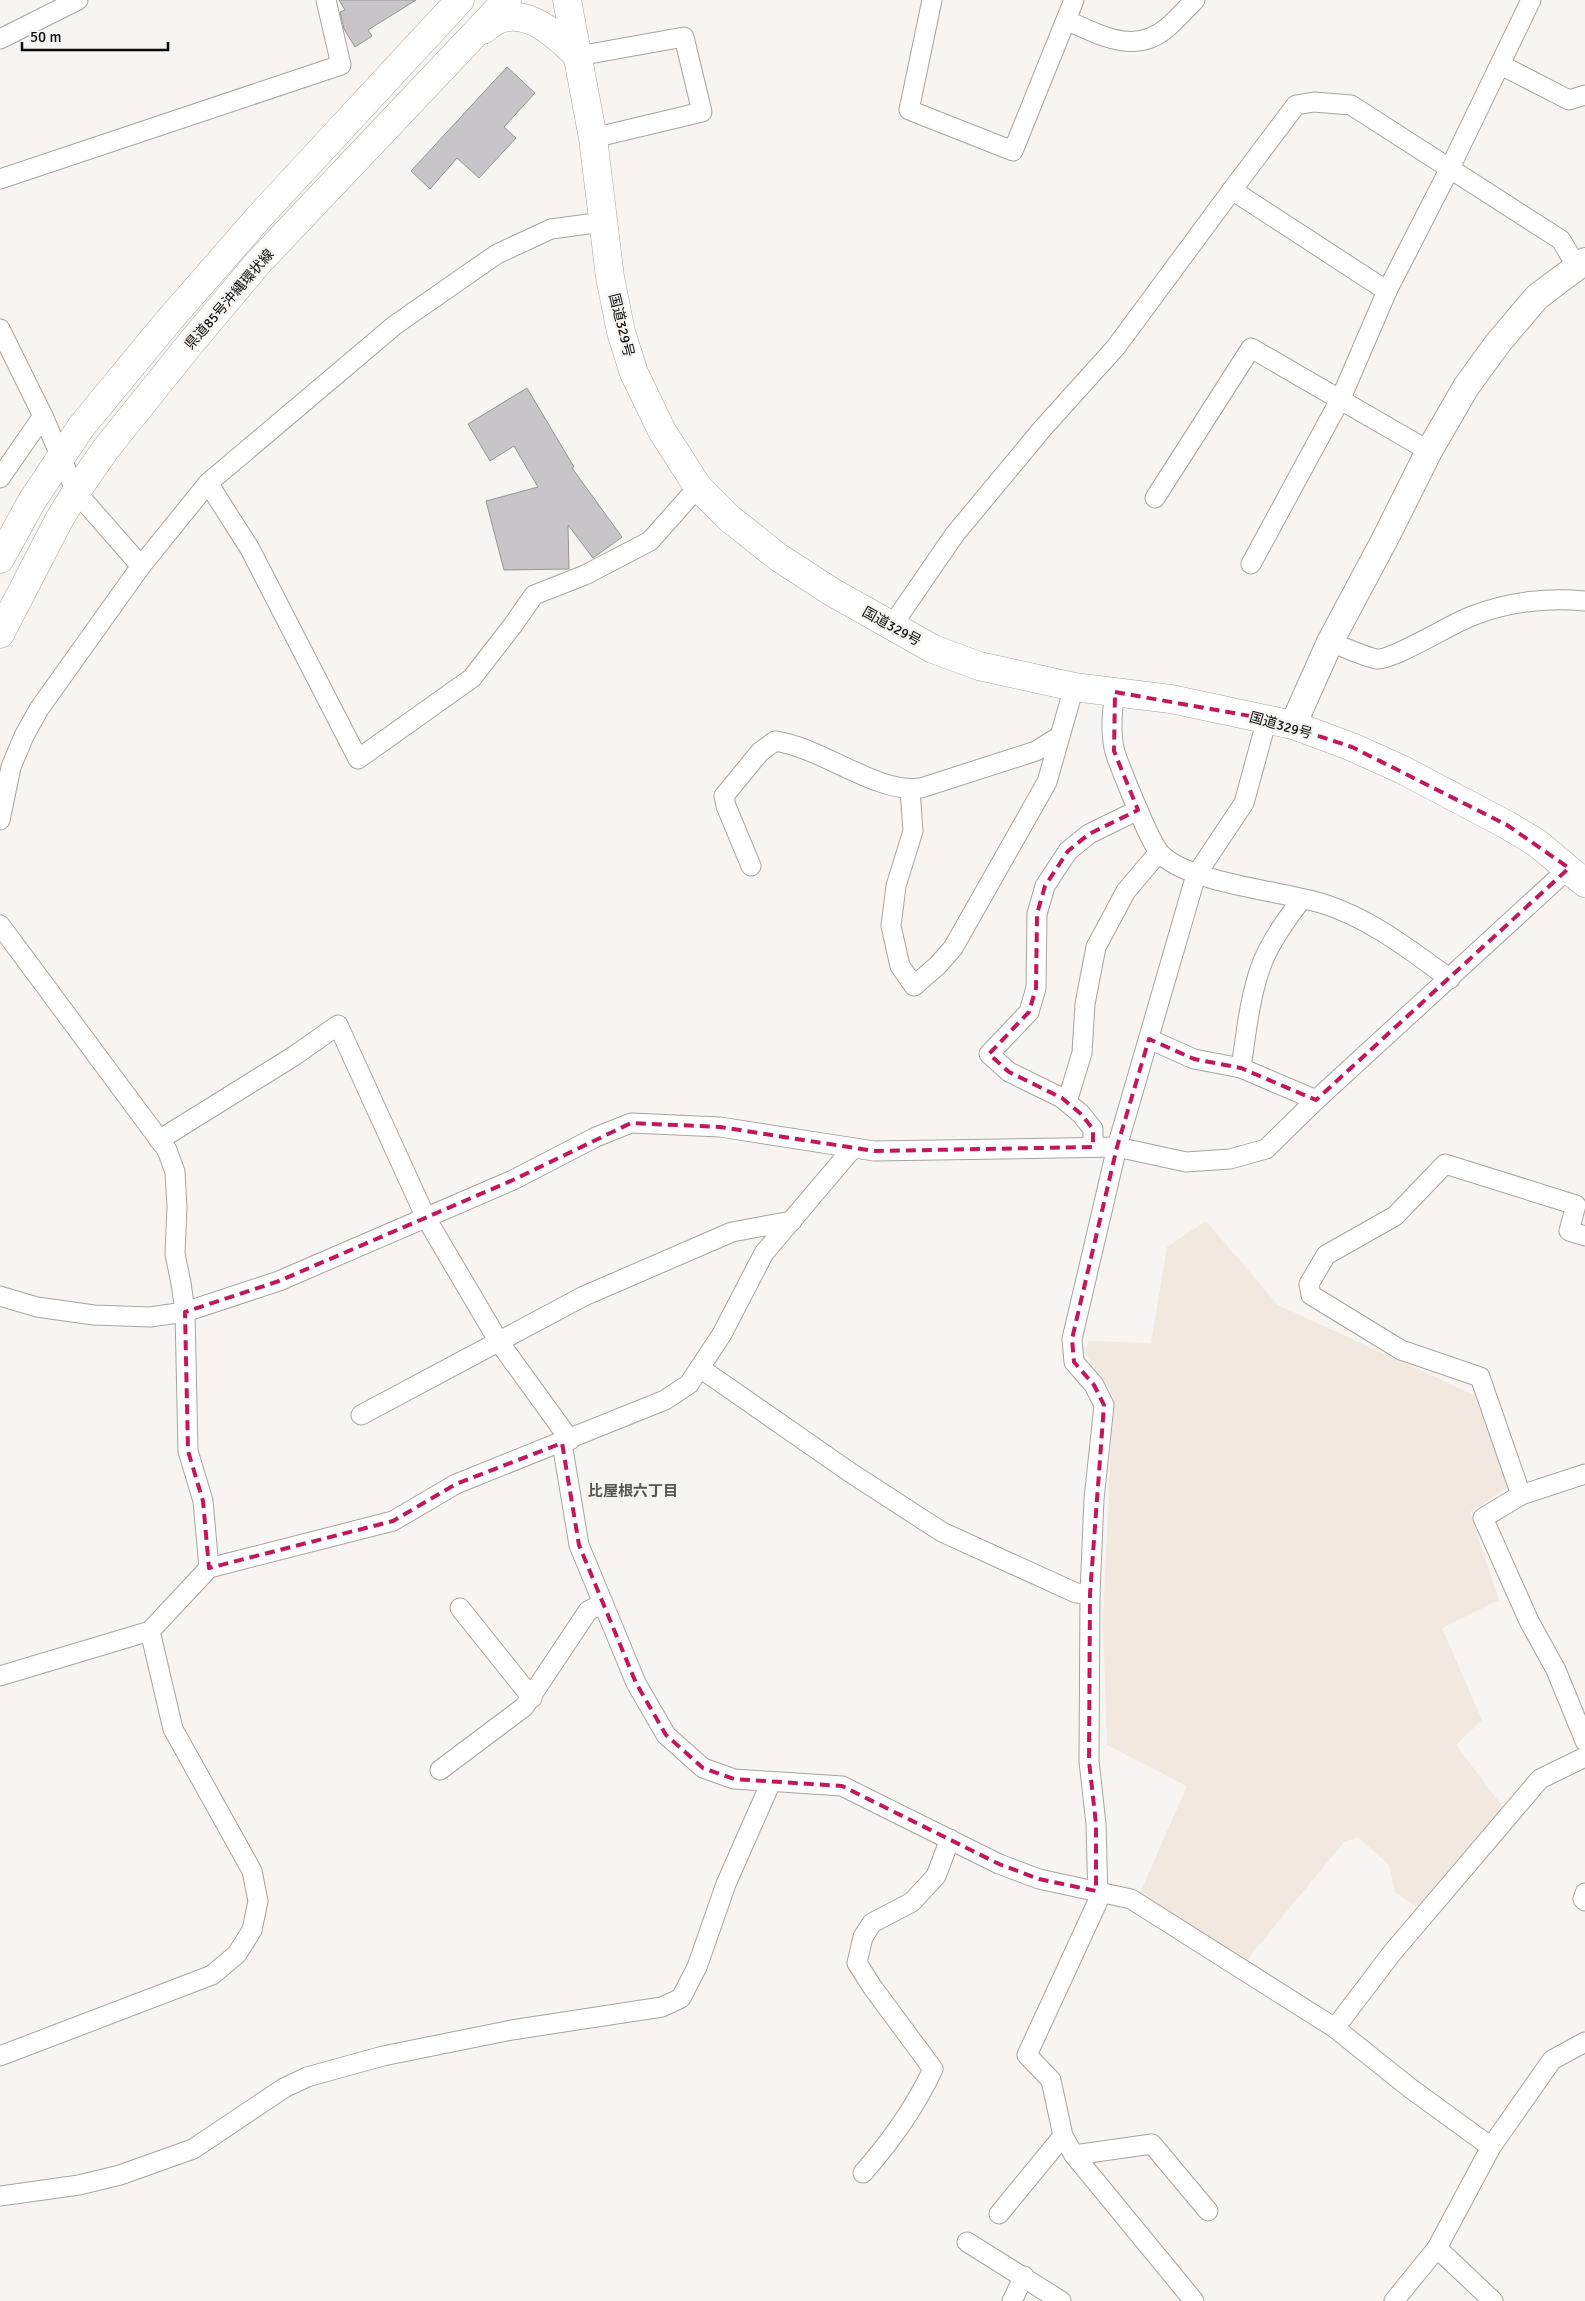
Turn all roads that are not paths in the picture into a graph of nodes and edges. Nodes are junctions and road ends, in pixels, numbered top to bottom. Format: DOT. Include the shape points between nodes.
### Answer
graph roads {
  1 [pos="78,0"];
  2 [pos="326,0"];
  3 [pos="460,0"];
  4 [pos="507,0"];
  5 [pos="567,0"];
  6 [pos="932,0"];
  7 [pos="1074,0"];
  8 [pos="1195,0"];
  9 [pos="1530,0"];
  10 [pos="1066,20"];
  11 [pos="475,35"];
  12 [pos="0,40"];
  13 [pos="578,56"];
  14 [pos="1501,65"];
  15 [pos="1585,95"];
  16 [pos="593,138"];
  17 [pos="1449,170"];
  18 [pos="0,179"];
  19 [pos="1232,190"];
  20 [pos="603,222"];
  21 [pos="1581,264"];
  22 [pos="1387,291"];
  23 [pos="0,329"];
  24 [pos="1341,398"];
  25 [pos="44,416"];
  26 [pos="1429,450"];
  27 [pos="61,457"];
  28 [pos="0,478"];
  29 [pos="208,483"];
  30 [pos="698,487"];
  31 [pos="76,492"];
  32 [pos="1154,498"];
  33 [pos="0,559"];
  34 [pos="1251,564"];
  35 [pos="141,566"];
  36 [pos="1585,601"];
  37 [pos="891,627"];
  38 [pos="0,634"];
  39 [pos="1330,642"];
  40 [pos="1074,687"];
  41 [pos="1115,692"];
  42 [pos="1280,722"];
  43 [pos="1060,736"];
  44 [pos="910,790"];
  45 [pos="1138,810"];
  46 [pos="0,820"];
  47 [pos="1159,852"];
  48 [pos="751,866"];
  49 [pos="1196,875"];
  50 [pos="1577,875"];
  51 [pos="1302,899"];
  52 [pos="0,925"];
  53 [pos="1450,979"];
  54 [pos="1149,1039"];
  55 [pos="1241,1068"];
  56 [pos="1316,1100"];
  57 [pos="1067,1102"];
  58 [pos="159,1140"];
  59 [pos="1093,1147"];
  60 [pos="1118,1147"];
  61 [pos="853,1148"];
  62 [pos="426,1218"];
  63 [pos="792,1220"];
  64 [pos="1585,1236"];
  65 [pos="0,1296"];
  66 [pos="185,1312"];
  67 [pos="499,1342"];
  68 [pos="700,1368"];
  69 [pos="361,1416"];
  70 [pos="566,1442"];
  71 [pos="1585,1474"];
  72 [pos="1521,1495"];
  73 [pos="209,1568"];
  74 [pos="1090,1594"];
  75 [pos="603,1602"];
  76 [pos="460,1608"];
  77 [pos="150,1631"];
  78 [pos="0,1676"];
  79 [pos="532,1698"];
  80 [pos="1585,1741"];
  81 [pos="1585,1757"];
  82 [pos="440,1770"];
  83 [pos="771,1782"];
  84 [pos="950,1839"];
  85 [pos="1096,1891"];
  86 [pos="1585,1893"];
  87 [pos="1585,1902"];
  88 [pos="1335,2028"];
  89 [pos="1585,2042"];
  90 [pos="0,2056"];
  91 [pos="1063,2136"];
  92 [pos="1491,2147"];
  93 [pos="1074,2155"];
  94 [pos="863,2173"];
  95 [pos="0,2196"];
  96 [pos="1208,2211"];
  97 [pos="999,2214"];
  98 [pos="968,2242"];
  99 [pos="1436,2248"];
  100 [pos="1024,2276"];
  101 [pos="1012,2301"];
  102 [pos="1061,2301"];
  103 [pos="1194,2301"];
  104 [pos="1394,2301"];
  105 [pos="1493,2301"];
  1 -- 12 [label="street"];
  2 -- 18 [label="street" via="341,65"];
  3 -- 27 [label="main road" via="165,324 81,427"];
  4 -- 11 [label="main road, 県道85号沖縄環状線"];
  5 -- 13 [label="main road, 国道329号"];
  6 -- 10 [label="street" via="909,110 1013,151"];
  7 -- 10 [label="street"];
  8 -- 10 [label="street" via="1166,29 1128,43"];
  9 -- 14 [label="street"];
  11 -- 13 [label="main road" via="500,19 530,20 562,40"];
  11 -- 31 [label="main road, 県道85号沖縄環状線" via="257,264 105,450"];
  13 -- 16 [label="main road, 国道329号"];
  13 -- 16 [label="street" via="684,38 702,112"];
  14 -- 15 [label="street" via="1570,100"];
  14 -- 17 [label="street"];
  16 -- 20 [label="main road, 国道329号"];
  17 -- 19 [label="street" via="1351,105 1314,102 1296,105"];
  17 -- 21 [label="street" via="1562,240"];
  17 -- 22 [label="street"];
  19 -- 22 [label="street"];
  19 -- 37 [label="street" via="1116,348 1043,428 955,534"];
  20 -- 29 [label="street" via="551,229 497,254 395,325"];
  20 -- 30 [label="main road, 国道329号" via="615,307 634,373 662,431"];
  21 -- 26 [label="street" via="1537,297 1498,343 1466,387"];
  22 -- 24 [label="street"];
  23 -- 25 [label="street"];
  24 -- 26 [label="street"];
  24 -- 32 [label="street" via="1250,348"];
  24 -- 34 [label="street"];
  25 -- 27 [label="street"];
  25 -- 28 [label="street"];
  26 -- 39 [label="street"];
  27 -- 31 [label="street"];
  27 -- 33 [label="main road"];
  29 -- 30 [label="street" via="250,548 358,759 472,678 534,595 585,576 650,541"];
  29 -- 35 [label="street"];
  30 -- 37 [label="main road, 国道329号" via="729,518 778,557"];
  31 -- 35 [label="street"];
  31 -- 38 [label="main road, 県道85号沖縄環状線"];
  35 -- 46 [label="street" via="32,723 11,767"];
  36 -- 39 [label="street" via="1562,599 1507,605 1471,616 1378,659"];
  37 -- 40 [label="main road, 国道329号" via="933,649 979,666"];
  39 -- 42 [label="street"];
  40 -- 41 [label="main road, 国道329号"];
  40 -- 43 [label="street"];
  41 -- 42 [label="main road, 国道329号" via="1171,699"];
  41 -- 45 [label="street" via="1112,713 1114,751"];
  42 -- 49 [label="street" via="1244,802"];
  42 -- 50 [label="main road, 国道329号" via="1352,747 1403,770 1537,843"];
  43 -- 44 [label="street" via="1036,751"];
  43 -- 44 [label="street" via="1047,782 961,934 938,966 914,986 900,966 891,926 896,886 913,831"];
  44 -- 48 [label="street" via="892,788 829,759 789,743 775,741 760,752 724,796"];
  45 -- 47 [label="street"];
  45 -- 57 [label="street" via="1089,834 1068,851 1045,886 1037,914 1036,988 1029,1012 989,1054 1010,1072"];
  47 -- 49 [label="street" via="1174,865"];
  47 -- 57 [label="street" via="1126,891 1096,947 1085,1004 1082,1053"];
  49 -- 51 [label="street"];
  49 -- 54 [label="street"];
  50 -- 53 [label="street"];
  51 -- 53 [label="street" via="1364,920"];
  51 -- 55 [label="street" via="1260,967 1249,1011"];
  52 -- 58 [label="street"];
  53 -- 56 [label="street"];
  54 -- 55 [label="street" via="1194,1059"];
  54 -- 60 [label="street"];
  55 -- 56 [label="street"];
  56 -- 60 [label="street" via="1266,1149 1230,1159 1186,1162"];
  57 -- 59 [label="street" via="1093,1129"];
  58 -- 62 [label="street" via="338,1025"];
  58 -- 66 [label="street" via="167,1150 175,1172 175,1254"];
  59 -- 60 [label="street"];
  59 -- 61 [label="street" via="874,1151"];
  60 -- 74 [label="street" via="1072,1339 1074,1362 1094,1386 1104,1405 1094,1499"];
  61 -- 62 [label="street" via="720,1127 631,1122 514,1180"];
  61 -- 63 [label="street"];
  62 -- 66 [label="street" via="279,1281"];
  62 -- 67 [label="street"];
  63 -- 67 [label="street" via="732,1232 584,1296"];
  63 -- 68 [label="street" via="764,1253 722,1334"];
  64 -- 72 [label="street" via="1569,1231 1576,1205 1445,1164 1395,1216 1326,1256 1309,1284 1311,1295 1401,1350 1480,1377"];
  65 -- 66 [label="street" via="37,1307 94,1315 150,1317"];
  66 -- 73 [label="street" via="188,1451 203,1501"];
  67 -- 69 [label="street"];
  67 -- 70 [label="street"];
  68 -- 70 [label="street" via="689,1384 665,1400"];
  68 -- 74 [label="street" via="942,1532 1076,1593"];
  70 -- 73 [label="street" via="456,1484 393,1521"];
  70 -- 75 [label="street" via="579,1545"];
  71 -- 72 [label="street"];
  72 -- 80 [label="street" via="1483,1518 1529,1621 1556,1670"];
  73 -- 77 [label="street"];
  74 -- 85 [label="street" via="1089,1761 1096,1824"];
  75 -- 79 [label="street" via="588,1611"];
  75 -- 83 [label="street" via="636,1683 666,1735 703,1768 734,1779"];
  76 -- 79 [label="street"];
  77 -- 78 [label="street"];
  77 -- 90 [label="street" via="172,1729 252,1871 258,1901 252,1930 238,1954 212,1975"];
  79 -- 82 [label="street"];
  81 -- 88 [label="street" via="1540,1779 1392,1953"];
  83 -- 84 [label="street" via="842,1786"];
  83 -- 95 [label="street" via="726,1884 697,1967 681,1998 662,2007 512,2030 383,2056 307,2077 284,2088 193,2149 120,2175 79,2185"];
  84 -- 85 [label="street" via="999,1864 1039,1879"];
  84 -- 94 [label="street" via="936,1876 912,1902 872,1923 863,1937 857,1962 933,2069 920,2098 891,2142"];
  85 -- 88 [label="street" via="1131,1899"];
  85 -- 91 [label="street" via="1098,1901 1026,2055 1051,2080"];
  86 -- 87 [label="street"];
  88 -- 92 [label="street"];
  89 -- 92 [label="street" via="1552,2060"];
  91 -- 93 [label="street"];
  91 -- 97 [label="street"];
  92 -- 99 [label="street"];
  93 -- 96 [label="street" via="1152,2144"];
  93 -- 103 [label="street"];
  98 -- 100 [label="street"];
  99 -- 104 [label="street"];
  99 -- 105 [label="street"];
  100 -- 101 [label="street"];
  100 -- 102 [label="street"];
}
